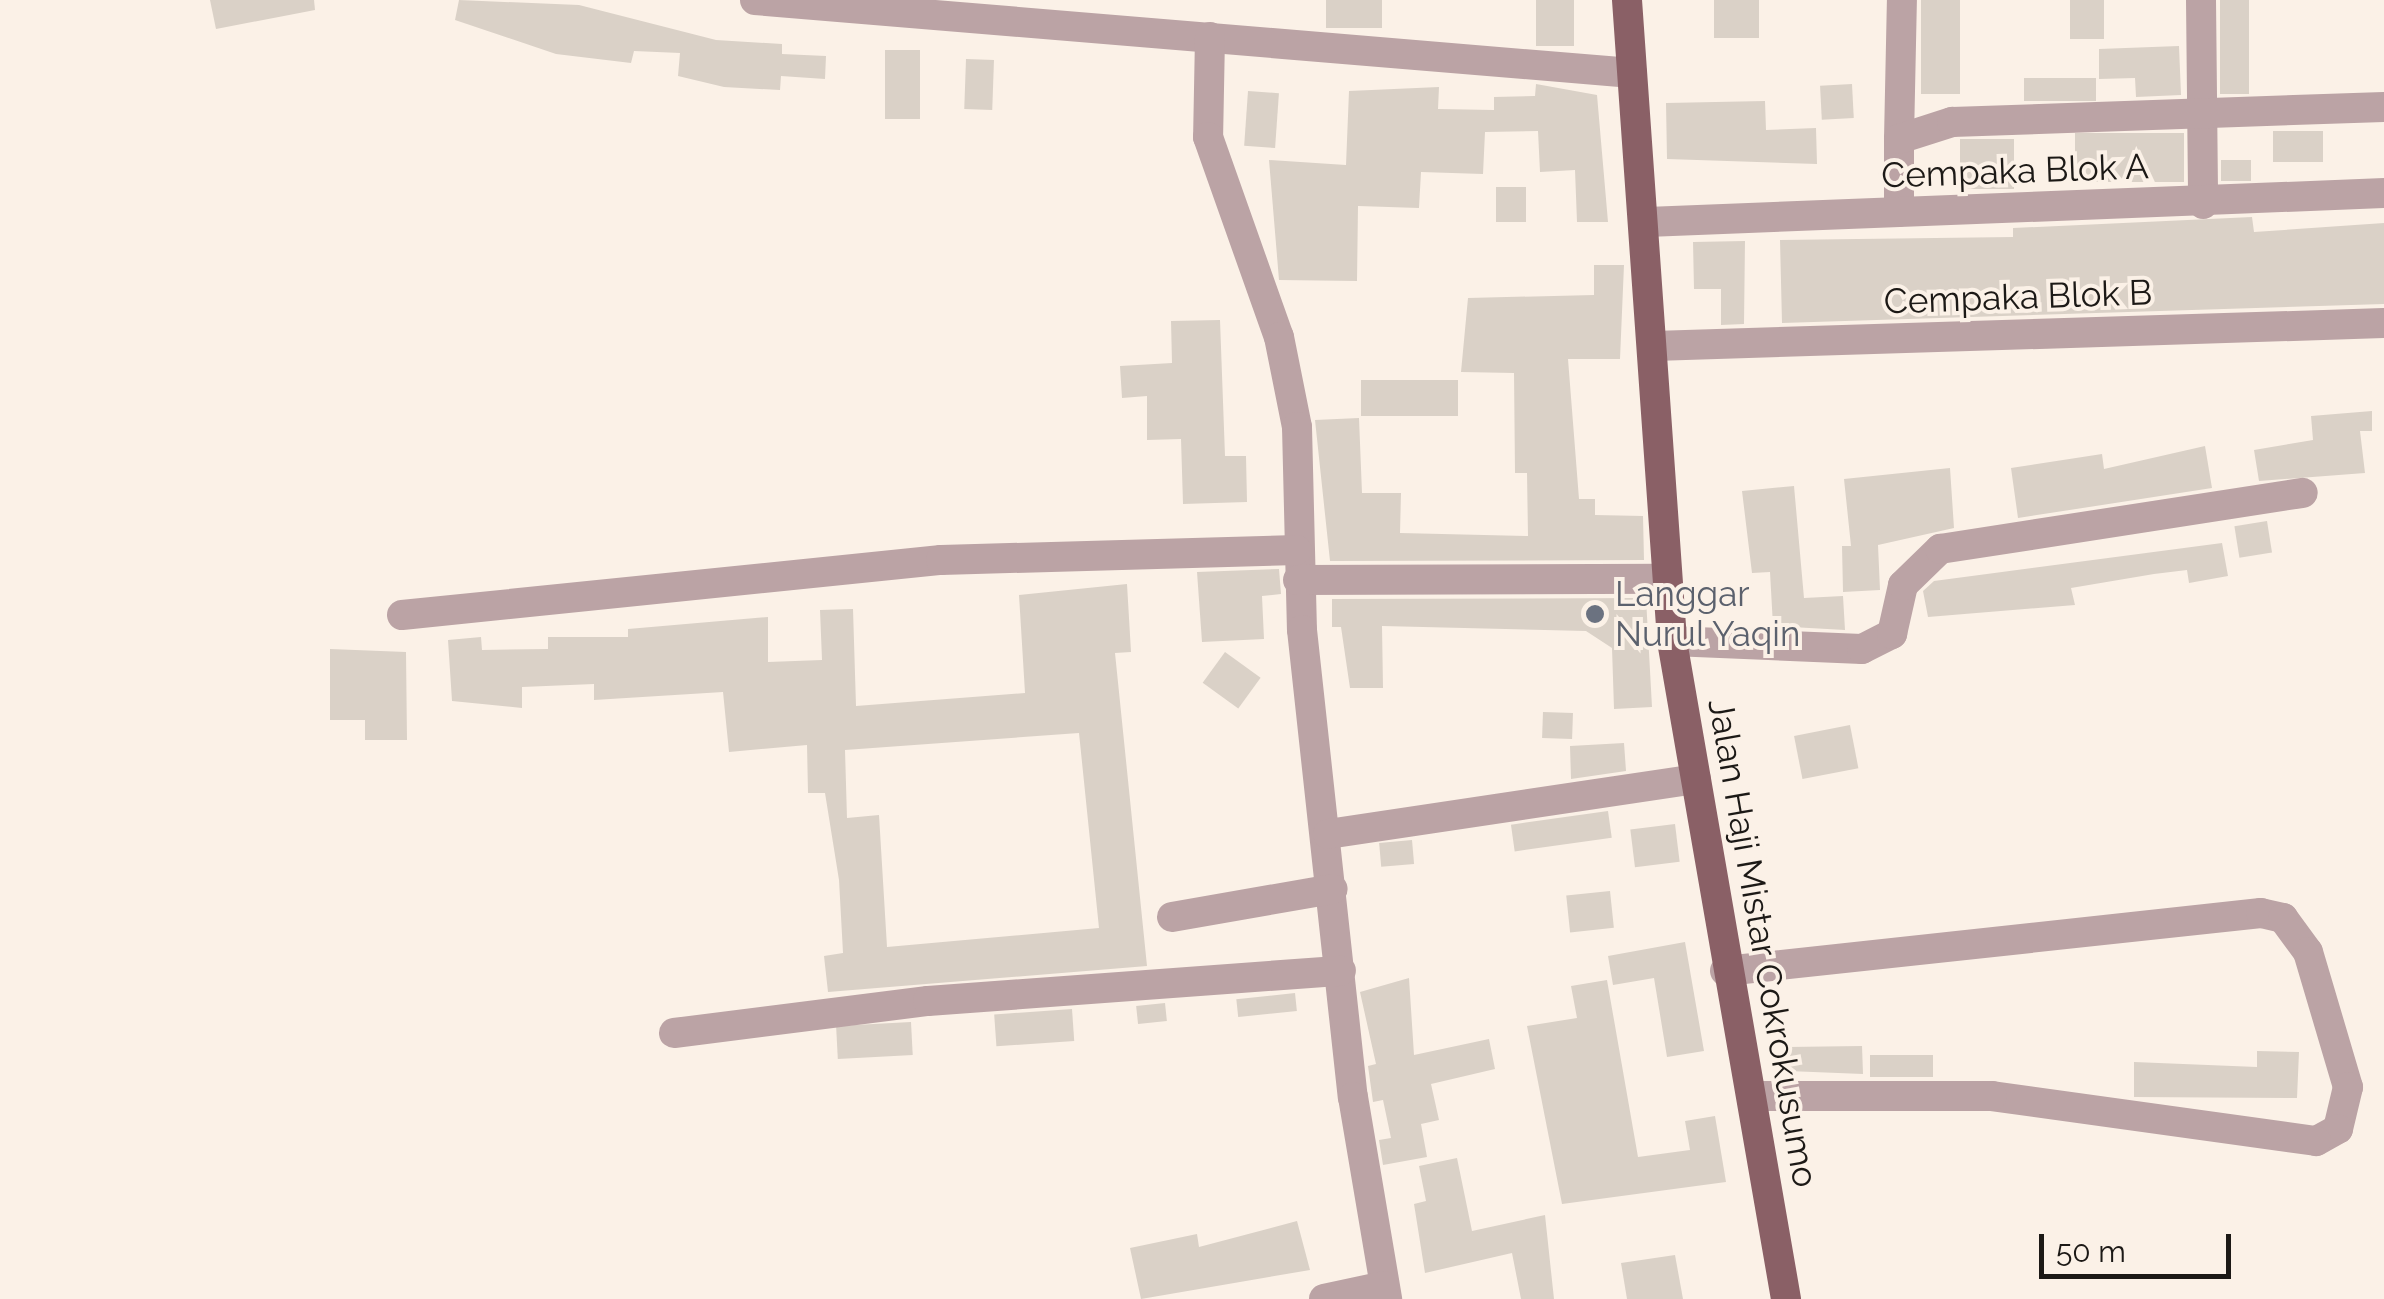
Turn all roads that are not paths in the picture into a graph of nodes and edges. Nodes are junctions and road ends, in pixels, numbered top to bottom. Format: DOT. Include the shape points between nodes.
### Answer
graph roads {
  1 [pos="755,0"];
  2 [pos="1627,0"];
  3 [pos="1902,0"];
  4 [pos="2201,0"];
  5 [pos="1210,37"];
  6 [pos="1632,73"];
  7 [pos="2384,106"];
  8 [pos="2202,116"];
  9 [pos="1899,140"];
  10 [pos="2384,193"];
  11 [pos="2203,204"];
  12 [pos="1899,212"];
  13 [pos="1647,222"];
  14 [pos="2384,323"];
  15 [pos="1654,346"];
  16 [pos="2303,493"];
  17 [pos="1296,550"];
  18 [pos="1666,579"];
  19 [pos="1298,580"];
  20 [pos="402,615"];
  21 [pos="1672,641"];
  22 [pos="1696,779"];
  23 [pos="1328,834"];
  24 [pos="1333,890"];
  25 [pos="1172,917"];
  26 [pos="1340,971"];
  27 [pos="1725,971"];
  28 [pos="674,1033"];
  29 [pos="1752,1096"];
  30 [pos="1386,1293"];
  31 [pos="1324,1299"];
  32 [pos="1786,1299"];
  1 -- 5 [label="street"];
  2 -- 6 [label="main road, Jalan Haji Mistar Cokrokusumo"];
  3 -- 9 [label="street"];
  4 -- 8 [label="street"];
  5 -- 6 [label="street"];
  5 -- 17 [label="street" via="1208,137 1280,336 1294,410"];
  6 -- 13 [label="main road, Jalan Haji Mistar Cokrokusumo"];
  7 -- 8 [label="street"];
  8 -- 9 [label="street" via="1952,122"];
  8 -- 11 [label="street"];
  9 -- 12 [label="street"];
  10 -- 11 [label="street, Cempaka Blok A"];
  11 -- 12 [label="street, Cempaka Blok A"];
  12 -- 13 [label="street, Cempaka Blok A"];
  13 -- 15 [label="main road, Jalan Haji Mistar Cokrokusumo"];
  14 -- 15 [label="street, Cempaka Blok B"];
  15 -- 18 [label="main road, Jalan Haji Mistar Cokrokusumo"];
  16 -- 21 [label="street" via="1940,549 1904,585 1892,634 1862,650"];
  17 -- 19 [label="street"];
  17 -- 20 [label="street" via="941,560"];
  18 -- 19 [label="street"];
  18 -- 21 [label="main road, Jalan Haji Mistar Cokrokusumo"];
  19 -- 23 [label="street"];
  21 -- 22 [label="main road, Jalan Haji Mistar Cokrokusumo"];
  22 -- 23 [label="street"];
  22 -- 27 [label="main road, Jalan Haji Mistar Cokrokusumo"];
  23 -- 24 [label="street"];
  24 -- 25 [label="street"];
  24 -- 26 [label="street"];
  26 -- 28 [label="street" via="928,1001"];
  26 -- 30 [label="street"];
  27 -- 29 [label="main road, Jalan Haji Mistar Cokrokusumo"];
  27 -- 29 [label="street" via="2262,913 2283,918 2308,952 2348,1086 2338,1129 2316,1140 1992,1096"];
  29 -- 32 [label="main road, Jalan Haji Mistar Cokrokusumo"];
  30 -- 31 [label="street"];
}
